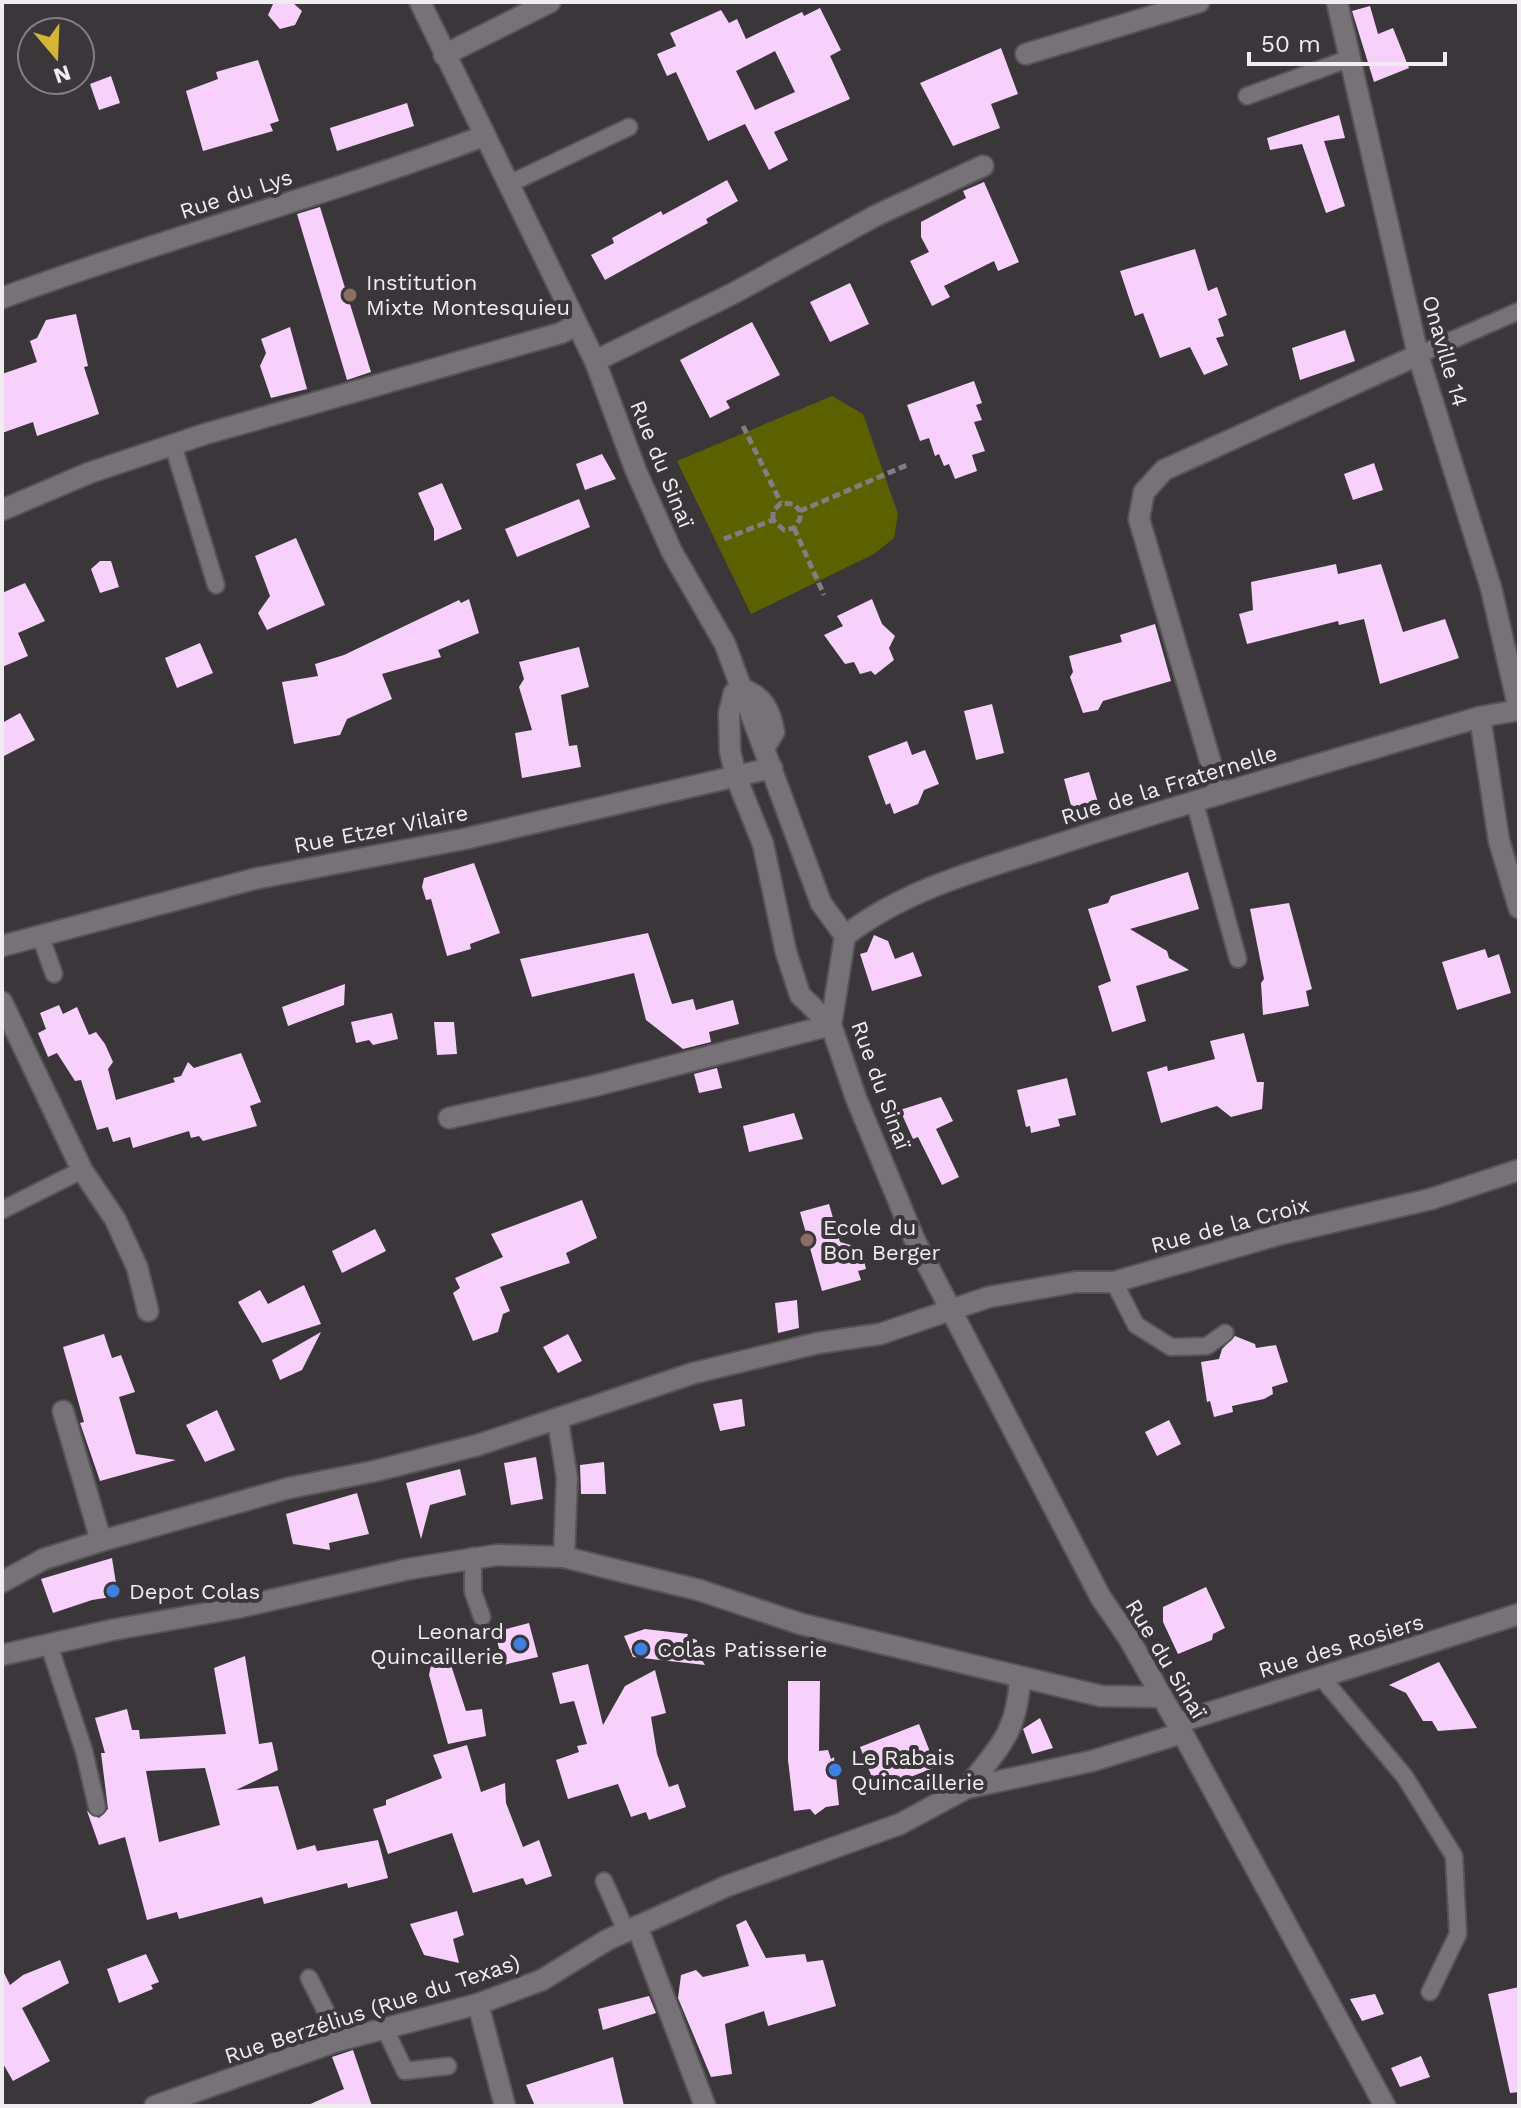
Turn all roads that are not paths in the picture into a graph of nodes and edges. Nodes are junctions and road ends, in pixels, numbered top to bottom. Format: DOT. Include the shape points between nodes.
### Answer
graph roads {
  1 [pos="420,2"];
  2 [pos="550,2"];
  3 [pos="1199,2"];
  4 [pos="1337,2"];
  5 [pos="1026,54"];
  6 [pos="444,55"];
  7 [pos="1348,59"];
  8 [pos="1247,96"];
  9 [pos="629,127"];
  10 [pos="484,136"];
  11 [pos="983,166"];
  12 [pos="509,184"];
  13 [pos="2,298"];
  14 [pos="1519,311"];
  15 [pos="577,325"];
  16 [pos="1418,355"];
  17 [pos="595,361"];
  18 [pos="173,445"];
  19 [pos="2,510"];
  20 [pos="216,585"];
  21 [pos="742,689"];
  22 [pos="1519,710"];
  23 [pos="1480,717"];
  24 [pos="772,768"];
  25 [pos="736,777"];
  26 [pos="1220,794"];
  27 [pos="1194,800"];
  28 [pos="1519,908"];
  29 [pos="40,935"];
  30 [pos="845,936"];
  31 [pos="2,946"];
  32 [pos="1238,959"];
  33 [pos="54,974"];
  34 [pos="2,1002"];
  35 [pos="831,1025"];
  36 [pos="449,1118"];
  37 [pos="82,1170"];
  38 [pos="1519,1170"];
  39 [pos="2,1210"];
  40 [pos="1114,1282"];
  41 [pos="950,1307"];
  42 [pos="148,1311"];
  43 [pos="1225,1333"];
  44 [pos="63,1411"];
  45 [pos="558,1421"];
  46 [pos="101,1541"];
  47 [pos="473,1556"];
  48 [pos="564,1557"];
  49 [pos="2,1582"];
  50 [pos="1519,1614"];
  51 [pos="482,1617"];
  52 [pos="49,1645"];
  53 [pos="2,1655"];
  54 [pos="1020,1678"];
  55 [pos="1322,1678"];
  56 [pos="1162,1697"];
  57 [pos="1179,1728"];
  58 [pos="967,1788"];
  59 [pos="97,1807"];
  60 [pos="604,1881"];
  61 [pos="632,1929"];
  62 [pos="309,1978"];
  63 [pos="1430,1992"];
  64 [pos="478,2004"];
  65 [pos="385,2029"];
  66 [pos="337,2041"];
  67 [pos="448,2066"];
  68 [pos="180,2102"];
  69 [pos="155,2106"];
  70 [pos="505,2106"];
  71 [pos="705,2106"];
  72 [pos="1385,2106"];
  1 -- 6 [label="street, Rue du Sinaï"];
  2 -- 6 [label="street"];
  3 -- 5 [label="street"];
  4 -- 7 [label="street, Onaville 14"];
  6 -- 10 [label="street, Rue du Sinaï"];
  7 -- 8 [label="lane"];
  7 -- 16 [label="street, Onaville 14"];
  9 -- 12 [label="lane"];
  10 -- 12 [label="street, Rue du Sinaï"];
  10 -- 13 [label="street, Rue du Lys"];
  11 -- 17 [label="street"];
  12 -- 15 [label="street, Rue du Sinaï"];
  14 -- 16 [label="lane"];
  15 -- 17 [label="street, Rue du Sinaï"];
  15 -- 18 [label="street"];
  16 -- 22 [label="street, Onaville 14" via="1491,588"];
  16 -- 26 [label="street" via="1164,470 1144,492 1139,519"];
  17 -- 21 [label="street, Rue du Sinaï" via="650,504 725,644"];
  18 -- 19 [label="street"];
  18 -- 20 [label="lane"];
  21 -- 24 [label="street, Rue du Sinaï"];
  21 -- 25 [label="street" via="734,693 729,713"];
  22 -- 23 [label="street, Rue de la Fraternelle"];
  23 -- 26 [label="street, Rue de la Fraternelle"];
  23 -- 28 [label="street" via="1499,841"];
  24 -- 25 [label="street, Rue Etzer Vilaire"];
  24 -- 30 [label="street, Rue du Sinaï" via="821,903"];
  25 -- 29 [label="street, Rue Etzer Vilaire" via="464,839 254,879"];
  25 -- 35 [label="street" via="763,844 800,995"];
  26 -- 27 [label="street, Rue de la Fraternelle"];
  27 -- 30 [label="street, Rue de la Fraternelle" via="936,885 868,918"];
  27 -- 32 [label="lane"];
  29 -- 31 [label="street, Rue Etzer Vilaire"];
  29 -- 33 [label="lane"];
  30 -- 35 [label="street, Rue du Sinaï"];
  34 -- 37 [label="street"];
  35 -- 36 [label="street"];
  35 -- 41 [label="street, Rue du Sinaï" via="915,1241"];
  37 -- 39 [label="lane"];
  37 -- 42 [label="street" via="115,1219 137,1267"];
  38 -- 40 [label="street, Rue de la Croix" via="1431,1199 1281,1234"];
  40 -- 41 [label="street, Rue de la Croix" via="1076,1282"];
  40 -- 43 [label="lane" via="1136,1325 1171,1347 1207,1346"];
  41 -- 45 [label="street, Rue de la Croix" via="880,1334 694,1373"];
  41 -- 56 [label="street, Rue du Sinaï" via="1101,1598"];
  44 -- 46 [label="street"];
  45 -- 46 [label="street, Rue de la Croix"];
  45 -- 48 [label="street" via="567,1478"];
  46 -- 49 [label="street, Rue de la Croix" via="44,1559"];
  47 -- 48 [label="street"];
  47 -- 51 [label="lane" via="473,1592"];
  47 -- 52 [label="street"];
  48 -- 54 [label="street"];
  50 -- 55 [label="street, Rue des Rosiers"];
  52 -- 53 [label="street"];
  52 -- 59 [label="lane"];
  54 -- 56 [label="street" via="1101,1696"];
  54 -- 58 [label="street" via="1011,1731"];
  55 -- 57 [label="street, Rue des Rosiers"];
  55 -- 63 [label="lane" via="1405,1777 1454,1856 1458,1934"];
  56 -- 57 [label="street, Rue du Sinaï"];
  57 -- 58 [label="street, Rue Berzélius (Rue du Texas)" via="1092,1761"];
  57 -- 72 [label="street, Rue du Sinaï"];
  58 -- 61 [label="street, Rue Berzélius (Rue du Texas)" via="900,1824 756,1875"];
  60 -- 61 [label="lane"];
  61 -- 64 [label="street, Rue Berzélius (Rue du Texas)" via="542,1980"];
  61 -- 71 [label="street"];
  62 -- 66 [label="lane"];
  64 -- 65 [label="street, Rue Berzélius (Rue du Texas)"];
  64 -- 70 [label="street"];
  65 -- 66 [label="street, Rue Berzélius (Rue du Texas)"];
  65 -- 67 [label="lane" via="405,2071"];
  66 -- 68 [label="street, Rue Berzélius (Rue du Texas)"];
  68 -- 69 [label="street, Rue Berzélius (Rue du Texas)"];
}
